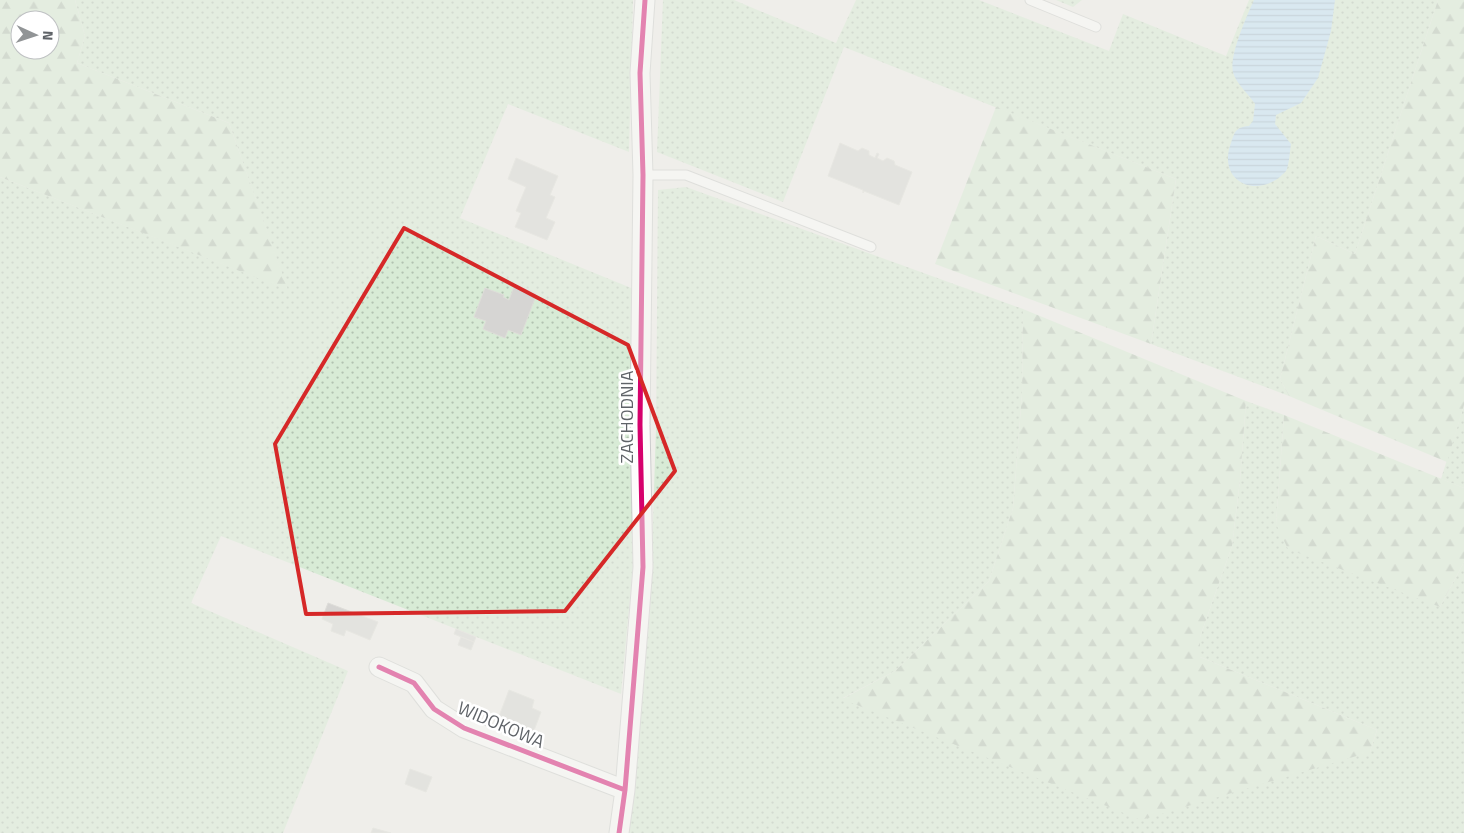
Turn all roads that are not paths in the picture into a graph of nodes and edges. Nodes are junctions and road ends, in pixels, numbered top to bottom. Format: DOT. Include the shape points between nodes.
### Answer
graph roads {
  1 [pos="645,0"];
  2 [pos="1030,0"];
  3 [pos="1096,27"];
  4 [pos="643,175"];
  5 [pos="871,247"];
  6 [pos="379,667"];
  7 [pos="625,790"];
  8 [pos="619,833"];
  1 -- 4 [label="street, ZACHODNIA" via="640,73"];
  2 -- 3 [label="lane"];
  4 -- 5 [label="lane" via="686,175"];
  4 -- 7 [label="street, ZACHODNIA" via="640,425 643,567"];
  6 -- 7 [label="street, WIDOKOWA" via="414,683 434,709 464,728"];
  7 -- 8 [label="street, ZACHODNIA"];
}
